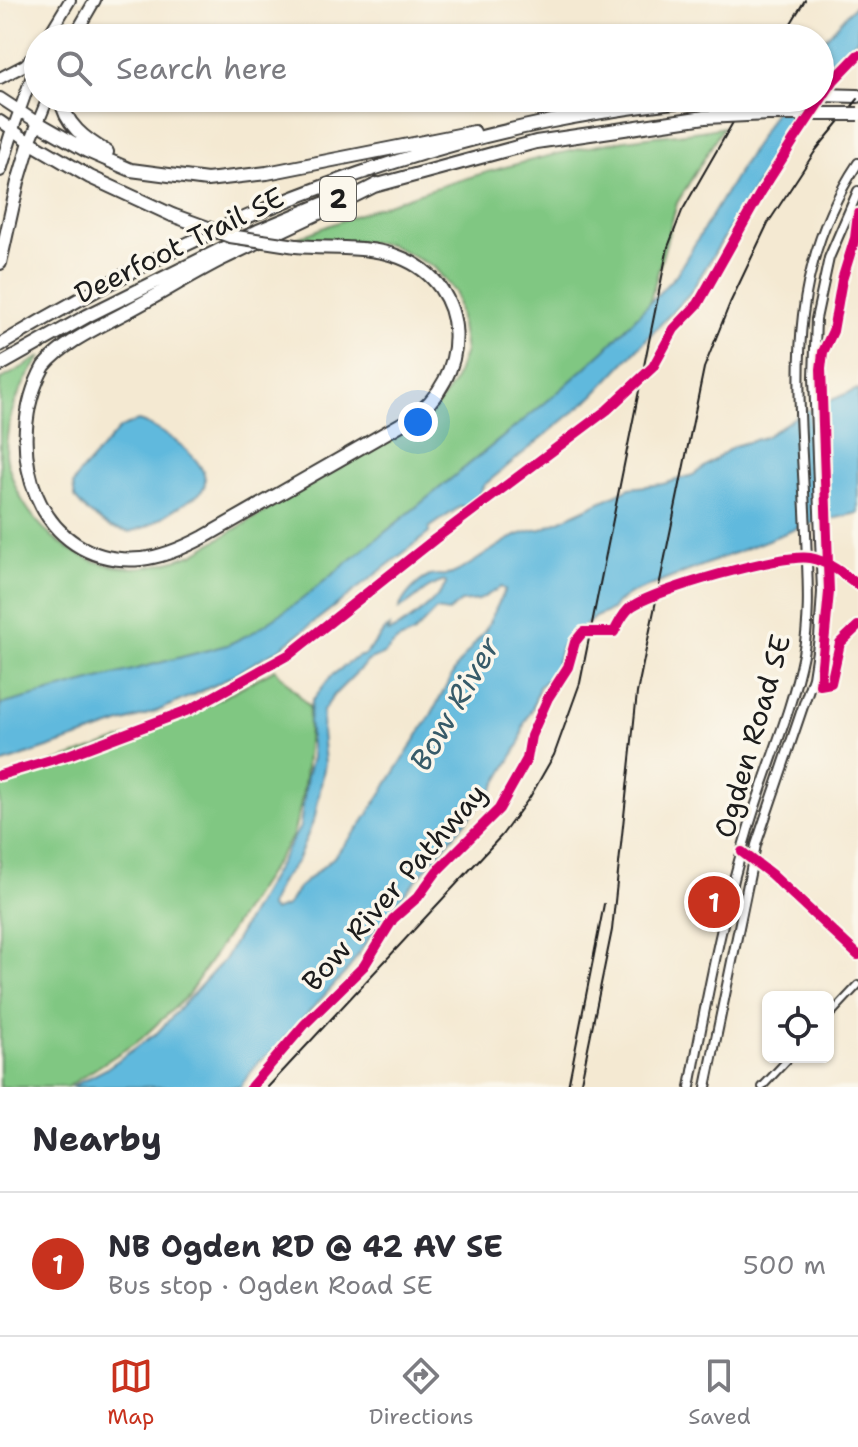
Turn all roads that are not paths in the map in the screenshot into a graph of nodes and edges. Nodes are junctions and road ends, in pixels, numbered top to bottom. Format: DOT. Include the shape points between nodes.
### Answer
graph roads {
  1 [pos="70,0"];
  2 [pos="95,0"];
  3 [pos="55,24"];
  4 [pos="81,24"];
  5 [pos="24,66"];
  6 [pos="0,78"];
  7 [pos="24,95"];
  8 [pos="834,95"];
  9 [pos="858,96"];
  10 [pos="0,98"];
  11 [pos="18,110"];
  12 [pos="42,112"];
  13 [pos="65,112"];
  14 [pos="609,112"];
  15 [pos="858,114"];
  16 [pos="0,121"];
  17 [pos="38,123"];
  18 [pos="13,129"];
  19 [pos="505,131"];
  20 [pos="30,142"];
  21 [pos="858,163"];
  22 [pos="0,169"];
  23 [pos="150,172"];
  24 [pos="378,184"];
  25 [pos="858,191"];
  26 [pos="0,263"];
  27 [pos="0,345"];
  28 [pos="0,365"];
  29 [pos="742,852"];
  30 [pos="752,860"];
  31 [pos="858,955"];
  32 [pos="858,985"];
  33 [pos="834,1011"];
  34 [pos="784,1063"];
  35 [pos="690,1087"];
  36 [pos="706,1087"];
  37 [pos="762,1087"];
  1 -- 3 [label="main road"];
  2 -- 4 [label="main road"];
  5 -- 6 [label="main road"];
  7 -- 11 [label="main road"];
  8 -- 9 [label="highway"];
  10 -- 11 [label="main road"];
  11 -- 17 [label="main road"];
  11 -- 18 [label="main road"];
  12 -- 17 [label="main road"];
  13 -- 23 [label="highway" via="80,135"];
  14 -- 19 [label="highway, Deerfoot Trail SE / 2"];
  15 -- 24 [label="highway, Deerfoot Trail SE / 2, bridge" via="705,117 536,142"];
  16 -- 18 [label="main road"];
  17 -- 20 [label="main road"];
  17 -- 23 [label="highway" via="112,162"];
  18 -- 20 [label="main road"];
  18 -- 22 [label="highway"];
  19 -- 23 [label="highway" via="463,132 236,178 188,179"];
  19 -- 27 [label="highway, Deerfoot Trail SE / 2" via="384,164 251,213 121,276"];
  20 -- 24 [label="highway, bridge" via="90,177 230,236 296,246 353,248 397,256 438,285 457,336 449,376 410,419 181,548 143,559 115,558 60,536 36,511 20,483 13,437 20,405 46,363 97,328 220,260"];
  20 -- 26 [label="highway"];
  21 -- 29 [label="street, Ogden Road SE" via="824,226 809,271 800,338 808,590 804,644"];
  24 -- 28 [label="highway, Deerfoot Trail SE / 2" via="258,231"];
  25 -- 30 [label="street, Ogden Road SE" via="822,283 815,333 819,638 807,696"];
  29 -- 30 [label="street"];
  29 -- 35 [label="street, Ogden Road SE"];
  30 -- 31 [label="street"];
  30 -- 36 [label="street, Ogden Road SE"];
  32 -- 33 [label="street"];
  34 -- 37 [label="street"];
}
